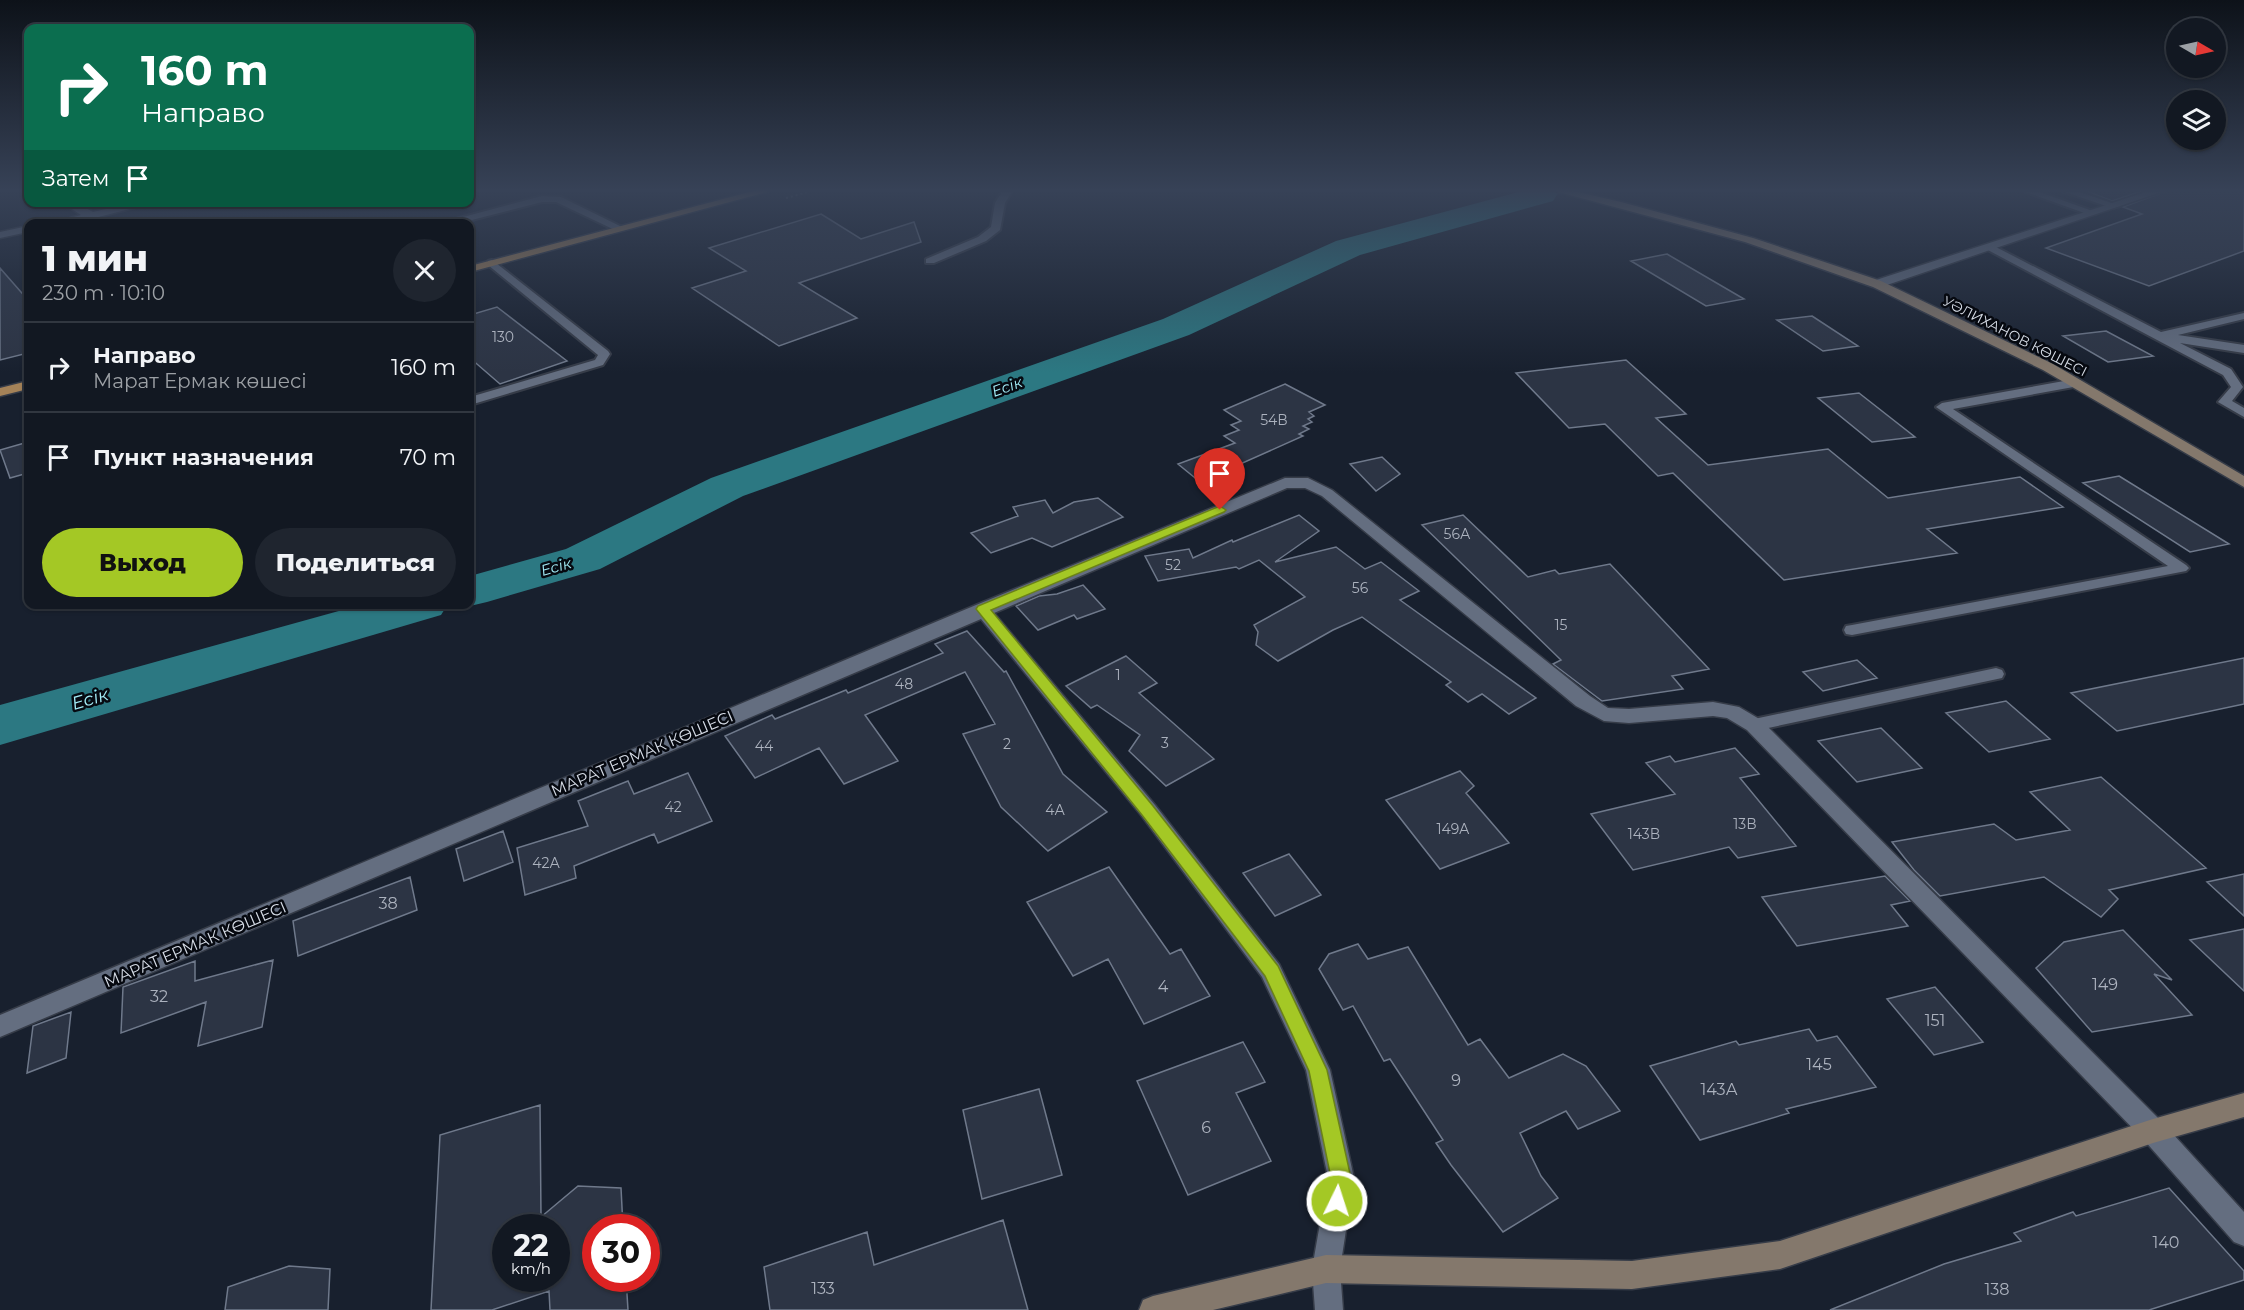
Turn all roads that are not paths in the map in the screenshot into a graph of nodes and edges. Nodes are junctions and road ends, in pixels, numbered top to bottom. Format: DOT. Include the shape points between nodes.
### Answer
graph roads {
  1 [pos="537,251"];
  2 [pos="953,251"];
  3 [pos="1781,251"];
  4 [pos="1977,251"];
  5 [pos="1998,251"];
  6 [pos="930,261"];
  7 [pos="492,263"];
  8 [pos="474,268"];
  9 [pos="1877,284"];
  10 [pos="2122,316"];
  11 [pos="2240,318"];
  12 [pos="2189,329"];
  13 [pos="2160,336"];
  14 [pos="2244,349"];
  15 [pos="2074,383"];
  16 [pos="24,386"];
  17 [pos="2240,387"];
  18 [pos="0,392"];
  19 [pos="474,400"];
  20 [pos="2244,413"];
  21 [pos="2244,482"];
  22 [pos="982,609"];
  23 [pos="1852,630"];
  24 [pos="1996,674"];
  25 [pos="1754,725"];
  26 [pos="0,1026"];
  27 [pos="2244,1105"];
  28 [pos="2153,1131"];
  29 [pos="2244,1232"];
  30 [pos="1326,1269"];
  31 [pos="1153,1310"];
  32 [pos="1329,1310"];
  1 -- 7 [label="main road"];
  2 -- 6 [label="lane"];
  3 -- 9 [label="main road, УӘЛИХАНОВ КӨШЕСІ"];
  4 -- 9 [label="street"];
  5 -- 10 [label="lane"];
  7 -- 8 [label="main road"];
  7 -- 19 [label="lane" via="604,354 599,362"];
  9 -- 15 [label="main road, УӘЛИХАНОВ КӨШЕСІ"];
  10 -- 12 [label="lane"];
  10 -- 13 [label="lane"];
  11 -- 12 [label="lane"];
  12 -- 13 [label="lane"];
  13 -- 14 [label="lane"];
  13 -- 17 [label="lane" via="2227,372"];
  15 -- 21 [label="main road, УӘЛИХАНОВ КӨШЕСІ"];
  15 -- 23 [label="lane" via="1942,407 2181,568"];
  16 -- 18 [label="main road"];
  17 -- 20 [label="lane" via="2224,402"];
  22 -- 25 [label="street, МАРАТ ЕРМАК КӨШЕСІ" via="1285,483 1308,483 1327,493 1604,714 1629,716 1713,709 1732,712"];
  22 -- 26 [label="street, МАРАТ ЕРМАК КӨШЕСІ"];
  22 -- 30 [label="street" via="1148,810 1272,971 1318,1070 1341,1178"];
  24 -- 25 [label="lane"];
  25 -- 28 [label="street"];
  27 -- 28 [label="main road"];
  28 -- 29 [label="street"];
  28 -- 30 [label="main road" via="1780,1255 1632,1275"];
  30 -- 31 [label="main road"];
  30 -- 32 [label="street"];
}
